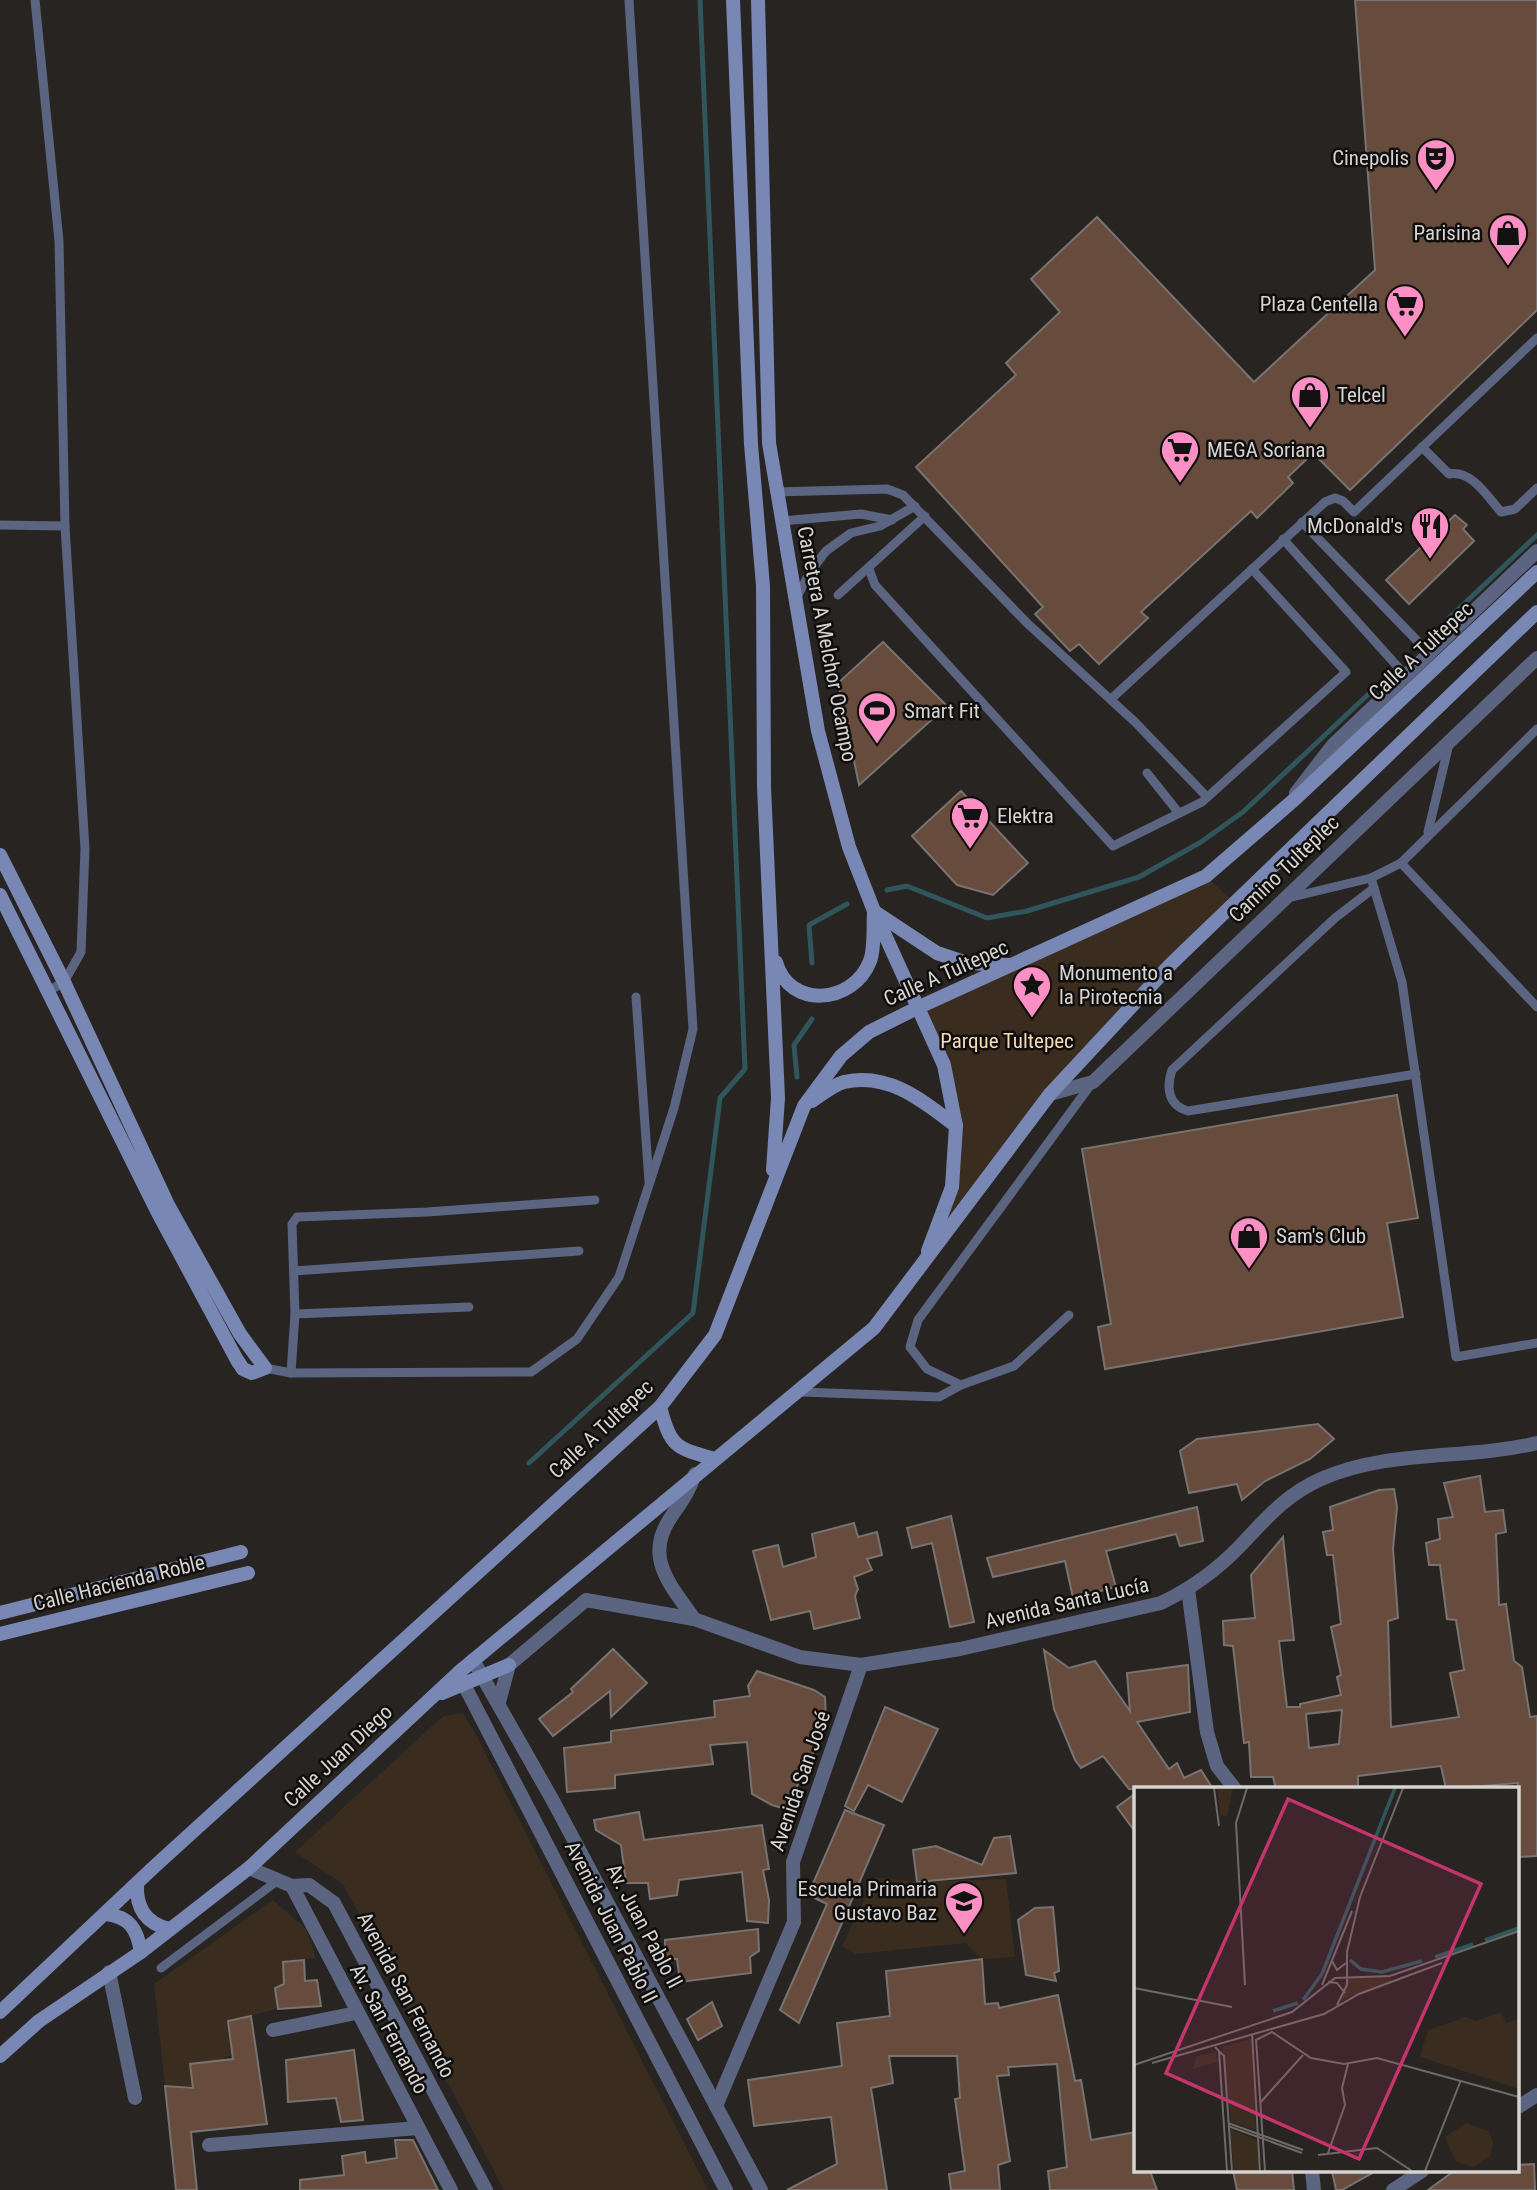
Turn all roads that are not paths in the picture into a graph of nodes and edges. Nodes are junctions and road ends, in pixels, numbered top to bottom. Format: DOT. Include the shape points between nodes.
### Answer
graph roads {
  1 [pos="35,0"];
  2 [pos="629,0"];
  3 [pos="733,0"];
  4 [pos="758,0"];
  5 [pos="1537,338"];
  6 [pos="1422,447"];
  7 [pos="1537,488"];
  8 [pos="775,492"];
  9 [pos="915,506"];
  10 [pos="843,516"];
  11 [pos="925,516"];
  12 [pos="892,520"];
  13 [pos="782,521"];
  14 [pos="1301,522"];
  15 [pos="0,525"];
  16 [pos="65,526"];
  17 [pos="851,533"];
  18 [pos="1283,539"];
  19 [pos="1537,551"];
  20 [pos="869,569"];
  21 [pos="1252,569"];
  22 [pos="1537,572"];
  23 [pos="838,595"];
  24 [pos="795,601"];
  25 [pos="1537,612"];
  26 [pos="1429,653"];
  27 [pos="1537,658"];
  28 [pos="1406,676"];
  29 [pos="1111,699"];
  30 [pos="1537,729"];
  31 [pos="1449,741"];
  32 [pos="1147,773"];
  33 [pos="1207,797"];
  34 [pos="1281,811"];
  35 [pos="1178,812"];
  36 [pos="1428,834"];
  37 [pos="0,855"];
  38 [pos="1401,863"];
  39 [pos="1371,878"];
  40 [pos="1374,888"];
  41 [pos="0,895"];
  42 [pos="1282,900"];
  43 [pos="874,911"];
  44 [pos="771,944"];
  45 [pos="1014,966"];
  46 [pos="64,982"];
  47 [pos="50,990"];
  48 [pos="636,998"];
  49 [pos="1537,1007"];
  50 [pos="917,1008"];
  51 [pos="1416,1074"];
  52 [pos="1093,1082"];
  53 [pos="1050,1094"];
  54 [pos="804,1106"];
  55 [pos="956,1126"];
  56 [pos="772,1182"];
  57 [pos="649,1187"];
  58 [pos="595,1199"];
  59 [pos="579,1251"];
  60 [pos="921,1269"];
  61 [pos="293,1271"];
  62 [pos="469,1307"];
  63 [pos="295,1314"];
  64 [pos="1069,1315"];
  65 [pos="1537,1343"];
  66 [pos="265,1368"];
  67 [pos="291,1373"];
  68 [pos="961,1385"];
  69 [pos="800,1392"];
  70 [pos="660,1407"];
  71 [pos="1537,1443"];
  72 [pos="715,1459"];
  73 [pos="695,1474"];
  74 [pos="513,1538"];
  75 [pos="241,1552"];
  76 [pos="248,1573"];
  77 [pos="1188,1589"];
  78 [pos="0,1613"];
  79 [pos="694,1619"];
  80 [pos="0,1634"];
  81 [pos="473,1660"];
  82 [pos="509,1665"];
  83 [pos="861,1665"];
  84 [pos="461,1678"];
  85 [pos="486,1679"];
  86 [pos="499,1702"];
  87 [pos="1233,1787"];
  88 [pos="249,1868"];
  89 [pos="277,1881"];
  90 [pos="137,1884"];
  91 [pos="292,1886"];
  92 [pos="106,1914"];
  93 [pos="169,1929"];
  94 [pos="141,1952"];
  95 [pos="161,1968"];
  96 [pos="109,1972"];
  97 [pos="0,2012"];
  98 [pos="356,2013"];
  99 [pos="273,2030"];
  100 [pos="0,2056"];
  101 [pos="1537,2095"];
  102 [pos="135,2098"];
  103 [pos="716,2106"];
  104 [pos="1520,2106"];
  105 [pos="418,2128"];
  106 [pos="209,2145"];
  107 [pos="1312,2172"];
  108 [pos="1420,2172"];
  109 [pos="451,2190"];
  110 [pos="486,2190"];
  111 [pos="726,2190"];
  112 [pos="761,2190"];
  113 [pos="1314,2190"];
  114 [pos="1393,2190"];
  1 -- 16 [label="lane" via="59,241"];
  2 -- 57 [label="lane" via="693,1030"];
  3 -- 44 [label="main road" via="751,444 763,586"];
  4 -- 8 [label="main road, Carretera A Melchor Ocampo" via="769,443"];
  5 -- 6 [label="lane"];
  6 -- 7 [label="lane" via="1449,474 1468,476 1501,512 1516,509"];
  6 -- 14 [label="lane" via="1354,512 1335,498"];
  8 -- 9 [label="lane" via="887,489"];
  8 -- 13 [label="main road, Carretera A Melchor Ocampo"];
  9 -- 11 [label="lane"];
  9 -- 12 [label="lane"];
  10 -- 12 [label="lane"];
  10 -- 13 [label="lane"];
  10 -- 17 [label="lane"];
  11 -- 20 [label="lane"];
  11 -- 29 [label="lane" via="1027,623"];
  12 -- 17 [label="lane"];
  13 -- 24 [label="main road, Carretera A Melchor Ocampo"];
  14 -- 18 [label="lane"];
  14 -- 26 [label="lane"];
  15 -- 16 [label="lane"];
  16 -- 46 [label="lane" via="85,849 81,952"];
  17 -- 24 [label="lane" via="826,551"];
  18 -- 21 [label="lane"];
  18 -- 28 [label="lane"];
  19 -- 26 [label="street"];
  20 -- 23 [label="lane"];
  20 -- 35 [label="lane" via="875,585 1113,846"];
  21 -- 29 [label="lane"];
  21 -- 33 [label="lane" via="1346,672"];
  22 -- 34 [label="main road, Calle A Tultepec"];
  24 -- 43 [label="main road, Carretera A Melchor Ocampo" via="818,731 849,847"];
  25 -- 53 [label="main road" via="1171,964"];
  26 -- 28 [label="street"];
  27 -- 31 [label="street, Camino Tulteplec"];
  28 -- 34 [label="street" via="1333,745"];
  29 -- 33 [label="lane"];
  30 -- 36 [label="lane"];
  31 -- 36 [label="lane"];
  31 -- 42 [label="street, Camino Tulteplec"];
  32 -- 35 [label="lane"];
  33 -- 35 [label="lane"];
  34 -- 45 [label="main road, Calle A Tultepec" via="1206,876"];
  36 -- 38 [label="lane"];
  37 -- 46 [label="main road"];
  38 -- 39 [label="lane"];
  38 -- 49 [label="lane"];
  39 -- 40 [label="lane"];
  39 -- 42 [label="lane"];
  40 -- 51 [label="lane" via="1402,982"];
  40 -- 51 [label="lane" via="1335,918 1172,1070 1167,1083 1170,1097 1177,1108 1188,1111"];
  41 -- 47 [label="main road"];
  42 -- 52 [label="street, Camino Tulteplec"];
  43 -- 44 [label="main road" via="870,960 857,982 832,996 796,992 780,977"];
  43 -- 45 [label="main road" via="937,953 967,963"];
  43 -- 50 [label="main road, Carretera A Melchor Ocampo"];
  44 -- 56 [label="main road" via="778,1098"];
  45 -- 50 [label="main road, Calle A Tultepec"];
  46 -- 47 [label="lane"];
  46 -- 66 [label="main road" via="168,1205 240,1334"];
  47 -- 66 [label="main road" via="157,1211 237,1360 252,1373"];
  48 -- 57 [label="lane"];
  50 -- 54 [label="main road, Calle A Tultepec" via="869,1031 841,1056"];
  50 -- 55 [label="main road, Carretera A Melchor Ocampo" via="944,1065"];
  51 -- 65 [label="lane" via="1456,1357"];
  52 -- 53 [label="street, Camino Tulteplec"];
  52 -- 68 [label="lane" via="918,1320 910,1346 927,1369"];
  53 -- 60 [label="main road"];
  54 -- 55 [label="main road" via="842,1082 873,1080 909,1091"];
  54 -- 56 [label="main road, Calle A Tultepec"];
  55 -- 60 [label="main road, Carretera A Melchor Ocampo" via="952,1187"];
  56 -- 70 [label="main road, Calle A Tultepec" via="715,1335"];
  57 -- 67 [label="lane" via="619,1277 577,1339 531,1372"];
  58 -- 61 [label="lane" via="297,1217 292,1224"];
  59 -- 61 [label="lane"];
  60 -- 69 [label="main road" via="874,1328"];
  61 -- 63 [label="lane"];
  62 -- 63 [label="lane"];
  63 -- 67 [label="lane"];
  64 -- 68 [label="lane" via="1014,1366"];
  66 -- 67 [label="lane"];
  68 -- 69 [label="lane" via="939,1397"];
  69 -- 72 [label="main road"];
  70 -- 72 [label="main road" via="668,1438 685,1451"];
  70 -- 74 [label="main road, Calle A Tultepec"];
  71 -- 77 [label="street, Avenida Santa Lucía" via="1400,1460 1320,1479 1263,1518 1239,1548"];
  72 -- 73 [label="main road"];
  73 -- 79 [label="street" via="688,1495 660,1536 658,1553 661,1569"];
  73 -- 81 [label="main road"];
  74 -- 90 [label="main road, Calle Juan Diego"];
  75 -- 78 [label="main road, Calle Hacienda Roble"];
  76 -- 80 [label="main road, Calle Hacienda Roble"];
  77 -- 83 [label="street, Avenida Santa Lucía" via="1161,1603 960,1649"];
  77 -- 87 [label="street" via="1207,1732 1217,1766"];
  79 -- 82 [label="street, Avenida Santa Lucía" via="586,1600"];
  79 -- 83 [label="street, Avenida Santa Lucía" via="800,1657"];
  81 -- 84 [label="main road"];
  81 -- 85 [label="street, Av. Juan Pablo ll"];
  82 -- 85 [label="main road"];
  82 -- 86 [label="street"];
  83 -- 103 [label="street, Avenida San José" via="793,1862 794,1922"];
  84 -- 85 [label="main road"];
  84 -- 88 [label="main road, Calle Juan Diego" via="431,1698"];
  84 -- 111 [label="street, Avenida Juan Pablo II"];
  85 -- 86 [label="street, Av. Juan Pablo ll"];
  86 -- 103 [label="street, Av. Juan Pablo ll"];
  88 -- 89 [label="street, Avenida San Fernando"];
  88 -- 93 [label="main road, Calle Juan Diego"];
  89 -- 91 [label="street, Avenida San Fernando"];
  89 -- 95 [label="lane"];
  90 -- 92 [label="main road, Calle Juan Diego"];
  90 -- 93 [label="main road" via="136,1900 144,1916"];
  91 -- 98 [label="street, Av. San Fernando"];
  91 -- 110 [label="street, Avenida San Fernando" via="309,1885 334,1903"];
  92 -- 94 [label="main road" via="121,1916 132,1925"];
  92 -- 97 [label="main road, Calle Juan Diego"];
  93 -- 94 [label="main road, Calle Juan Diego"];
  94 -- 96 [label="main road, Calle Juan Diego"];
  96 -- 100 [label="main road, Calle Juan Diego" via="39,2021"];
  96 -- 102 [label="street"];
  98 -- 99 [label="street"];
  98 -- 105 [label="street, Av. San Fernando"];
  101 -- 104 [label="street"];
  103 -- 112 [label="street, Av. Juan Pablo ll"];
  105 -- 106 [label="street"];
  105 -- 109 [label="street, Av. San Fernando"];
  107 -- 113 [label="street"];
  108 -- 114 [label="street"];
}
